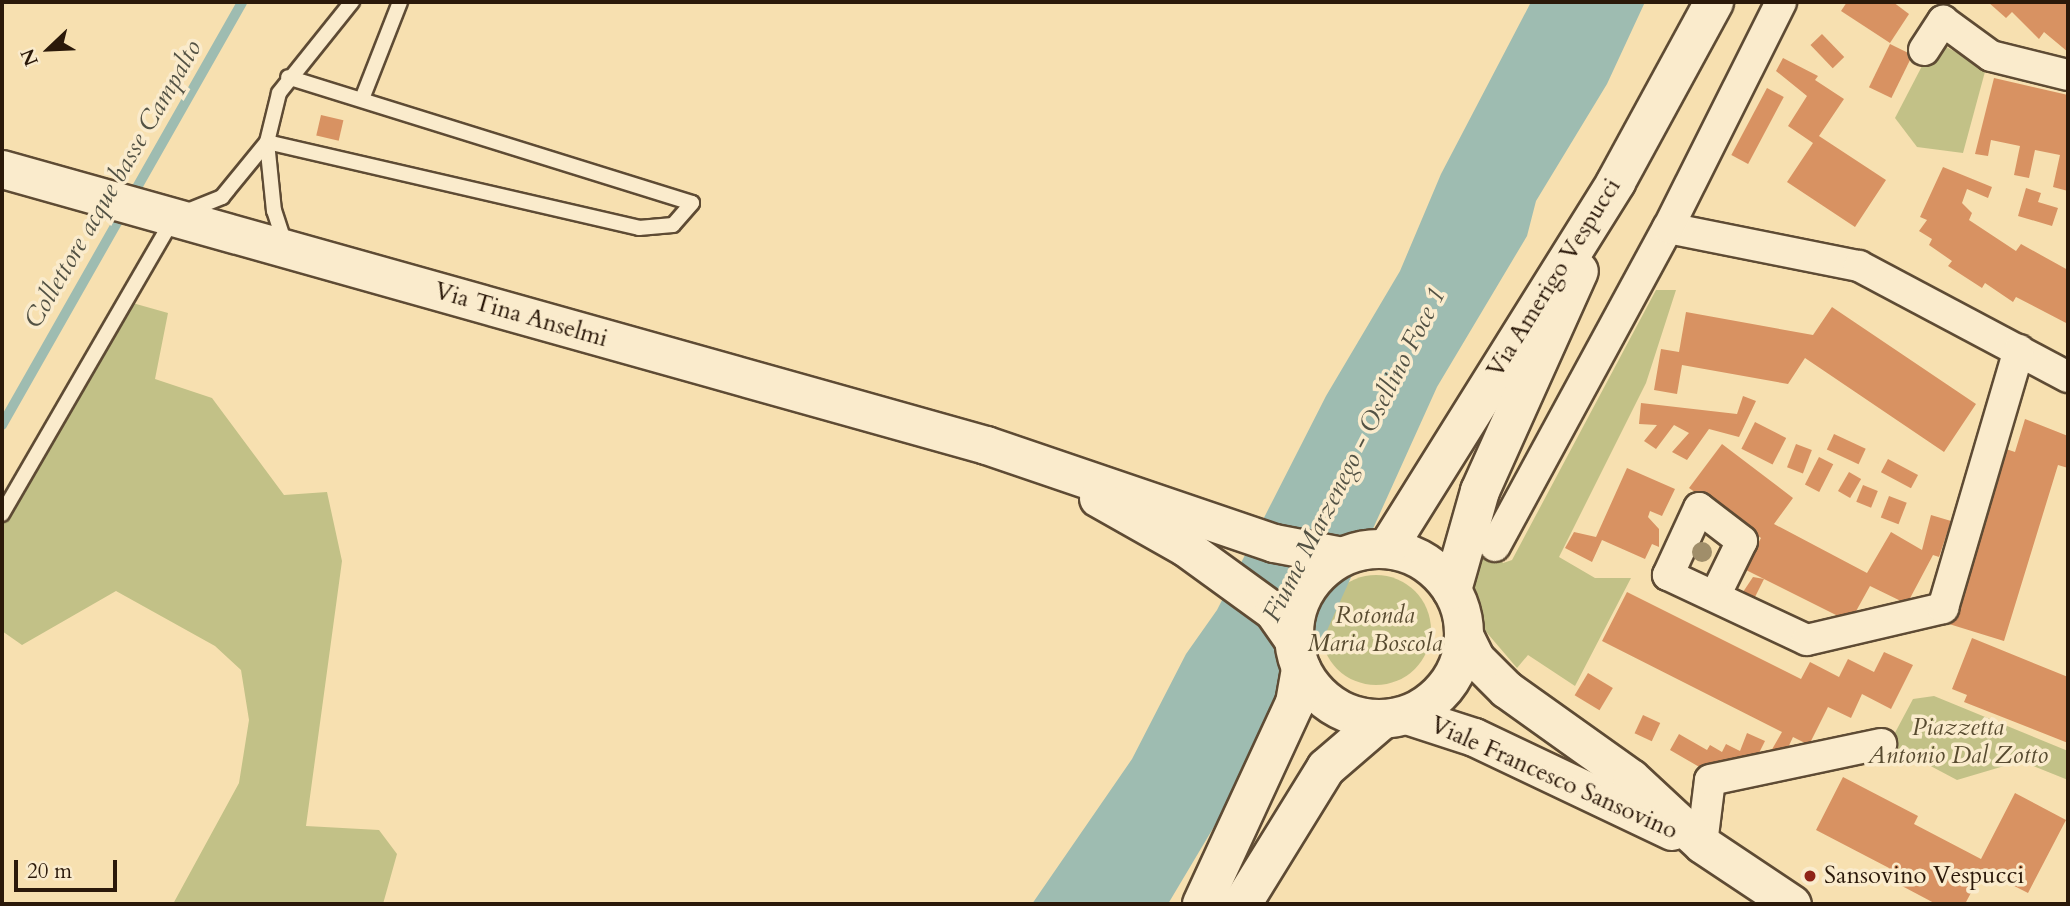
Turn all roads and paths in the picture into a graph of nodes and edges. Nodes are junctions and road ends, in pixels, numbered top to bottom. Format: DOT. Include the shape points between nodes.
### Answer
graph roads {
  1 [pos="352,2"];
  2 [pos="400,2"];
  3 [pos="1714,2"];
  4 [pos="1781,2"];
  5 [pos="1924,50"];
  6 [pos="2068,75"];
  7 [pos="288,77"];
  8 [pos="362,99"];
  9 [pos="267,142"];
  10 [pos="2,169"];
  11 [pos="1616,182"];
  12 [pos="167,214"];
  13 [pos="1668,228"];
  14 [pos="287,249"];
  15 [pos="2019,350"];
  16 [pos="2068,377"];
  17 [pos="1039,464"];
  18 [pos="2,514"];
  19 [pos="1495,546"];
  20 [pos="1366,551"];
  21 [pos="1452,590"];
  22 [pos="1715,596"];
  23 [pos="1464,635"];
  24 [pos="1300,674"];
  25 [pos="1394,717"];
  26 [pos="1881,744"];
  27 [pos="1702,844"];
  28 [pos="1202,904"];
  29 [pos="1242,904"];
  30 [pos="1792,904"];
  1 -- 7 [label="lane"];
  2 -- 8 [label="lane"];
  3 -- 11 [label="main road, Via Amerigo Vespucci"];
  4 -- 13 [label="street"];
  5 -- 6 [label="street" via="1943,21 1992,57"];
  7 -- 8 [label="lane"];
  7 -- 9 [label="lane"];
  8 -- 9 [label="lane" via="692,203 673,225 639,228"];
  9 -- 12 [label="lane" via="222,197"];
  9 -- 14 [label="lane" via="274,211"];
  10 -- 12 [label="street, Via Tina Anselmi"];
  11 -- 20 [label="main road, Via Amerigo Vespucci"];
  11 -- 21 [label="main road" via="1532,385 1480,491"];
  12 -- 14 [label="street, Via Tina Anselmi"];
  12 -- 18 [label="lane"];
  13 -- 15 [label="street" via="1859,266"];
  13 -- 19 [label="street"];
  14 -- 17 [label="street, Via Tina Anselmi"];
  15 -- 16 [label="street"];
  15 -- 22 [label="street" via="1943,608 1807,640"];
  17 -- 20 [label="street" via="1201,514 1274,543"];
  17 -- 24 [label="street" via="1185,547 1273,611"];
  20 -- 21 [label="main road" via="1424,562"];
  20 -- 24 [label="main road" via="1304,591"];
  21 -- 23 [label="main road"];
  23 -- 25 [label="main road" via="1448,684"];
  23 -- 27 [label="street, Viale Francesco Sansovino" via="1475,658 1506,690 1631,779"];
  24 -- 25 [label="main road" via="1343,712"];
  24 -- 28 [label="main road"];
  25 -- 27 [label="street, Viale Francesco Sansovino" via="1474,737"];
  25 -- 29 [label="main road" via="1326,768"];
  26 -- 27 [label="street" via="1710,780"];
  27 -- 30 [label="street, Viale Francesco Sansovino"];
}
